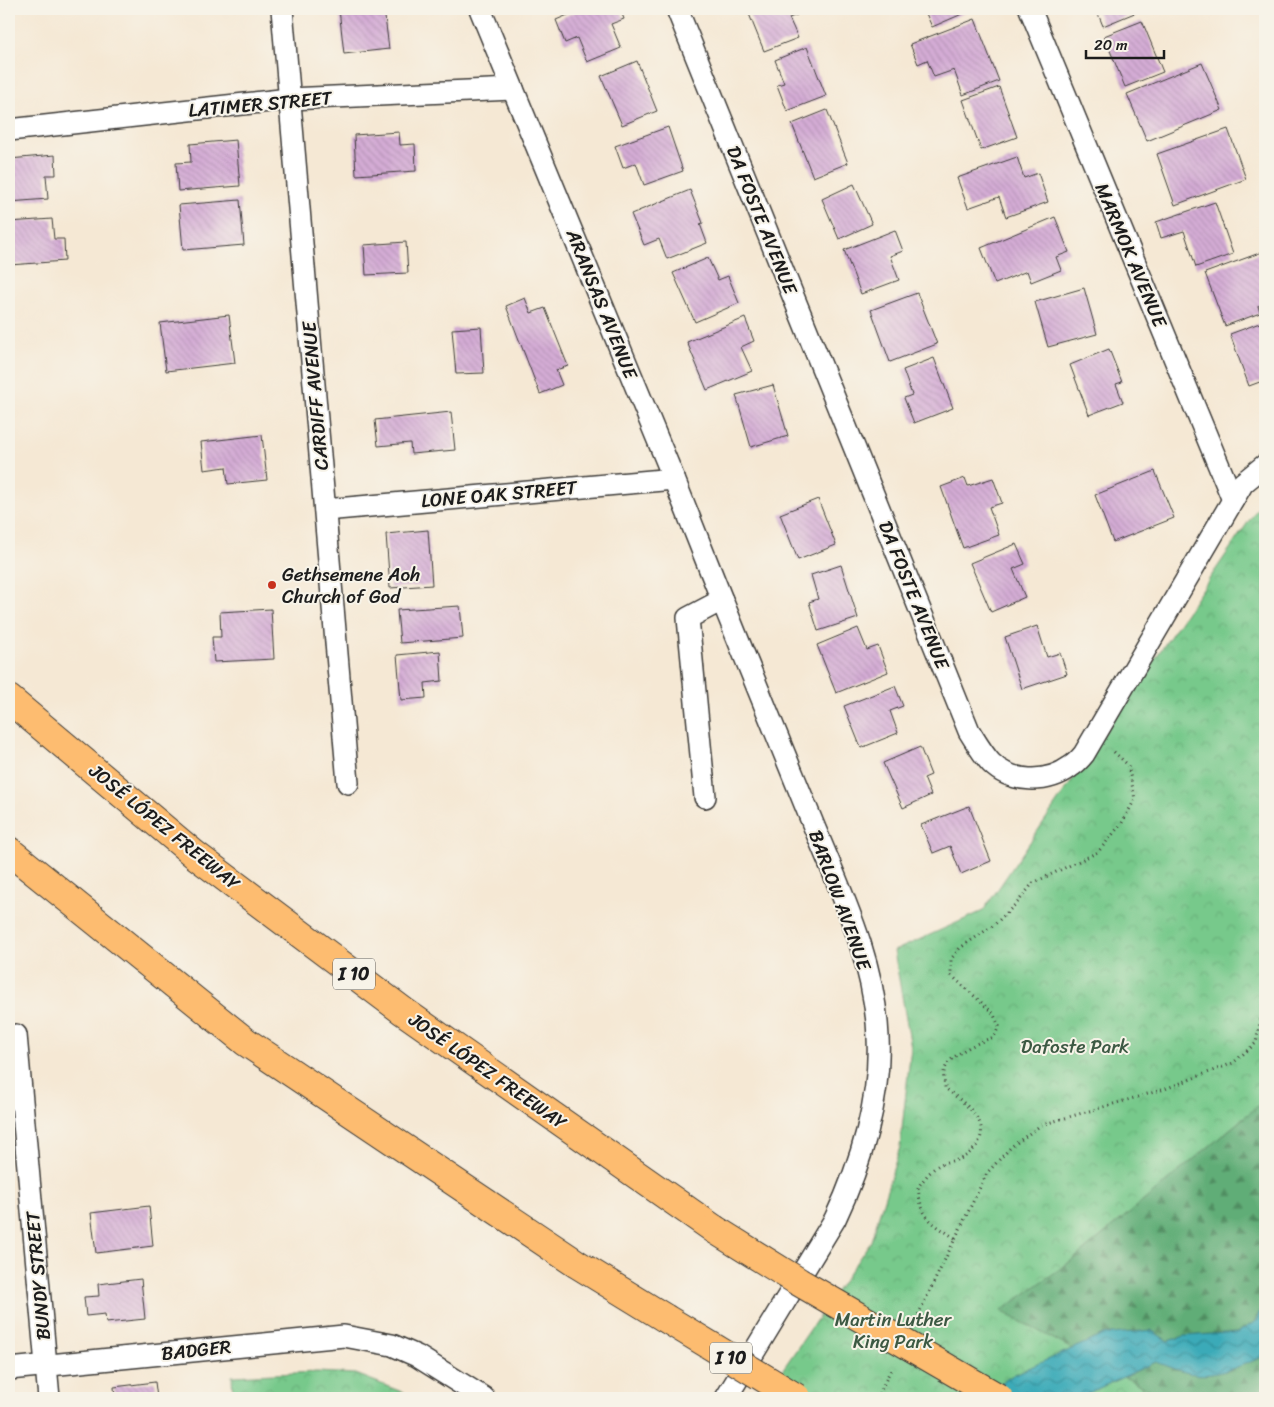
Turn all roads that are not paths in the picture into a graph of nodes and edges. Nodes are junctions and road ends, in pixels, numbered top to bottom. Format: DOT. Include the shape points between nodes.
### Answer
graph roads {
  1 [pos="282,9"];
  2 [pos="480,9"];
  3 [pos="677,9"];
  4 [pos="1030,9"];
  5 [pos="513,89"];
  6 [pos="289,99"];
  7 [pos="9,130"];
  8 [pos="1265,465"];
  9 [pos="674,479"];
  10 [pos="1233,500"];
  11 [pos="325,510"];
  12 [pos="722,600"];
  13 [pos="9,699"];
  14 [pos="348,783"];
  15 [pos="705,797"];
  16 [pos="9,851"];
  17 [pos="16,1035"];
  18 [pos="46,1366"];
  19 [pos="9,1369"];
  20 [pos="49,1398"];
  21 [pos="484,1398"];
  22 [pos="726,1398"];
  23 [pos="796,1398"];
  24 [pos="999,1398"];
  1 -- 6 [label="street, CARDIFF AVENUE"];
  2 -- 5 [label="street, ARANSAS AVENUE"];
  3 -- 10 [label="street, DA FOSTE AVENUE" via="969,731 993,764 1007,774 1024,779 1051,777 1069,768 1084,754"];
  4 -- 10 [label="street, MARMOK AVENUE"];
  5 -- 6 [label="street, LATIMER STREET"];
  5 -- 9 [label="street, ARANSAS AVENUE"];
  6 -- 7 [label="street, LATIMER STREET"];
  6 -- 11 [label="street, CARDIFF AVENUE"];
  8 -- 10 [label="street, DA FOSTE AVENUE" via="1244,483"];
  9 -- 11 [label="street, LONE OAK STREET"];
  9 -- 12 [label="street, ARANSAS AVENUE"];
  11 -- 14 [label="street, CARDIFF AVENUE"];
  12 -- 15 [label="street" via="688,618"];
  12 -- 22 [label="street, BARLOW AVENUE" via="860,943 875,1004 878,1037 874,1097 859,1163 846,1195 835,1219"];
  13 -- 24 [label="highway, JOSÉ LÓPEZ FREEWAY / I 10, bridge" via="194,854 452,1045 714,1229"];
  16 -- 23 [label="highway, I 10, bridge" via="246,1042 577,1264"];
  17 -- 18 [label="street, BUNDY STREET"];
  18 -- 19 [label="street, BADGER"];
  18 -- 20 [label="street, BUNDY STREET"];
  18 -- 21 [label="street, BADGER" via="344,1336 383,1343 417,1356"];
}
